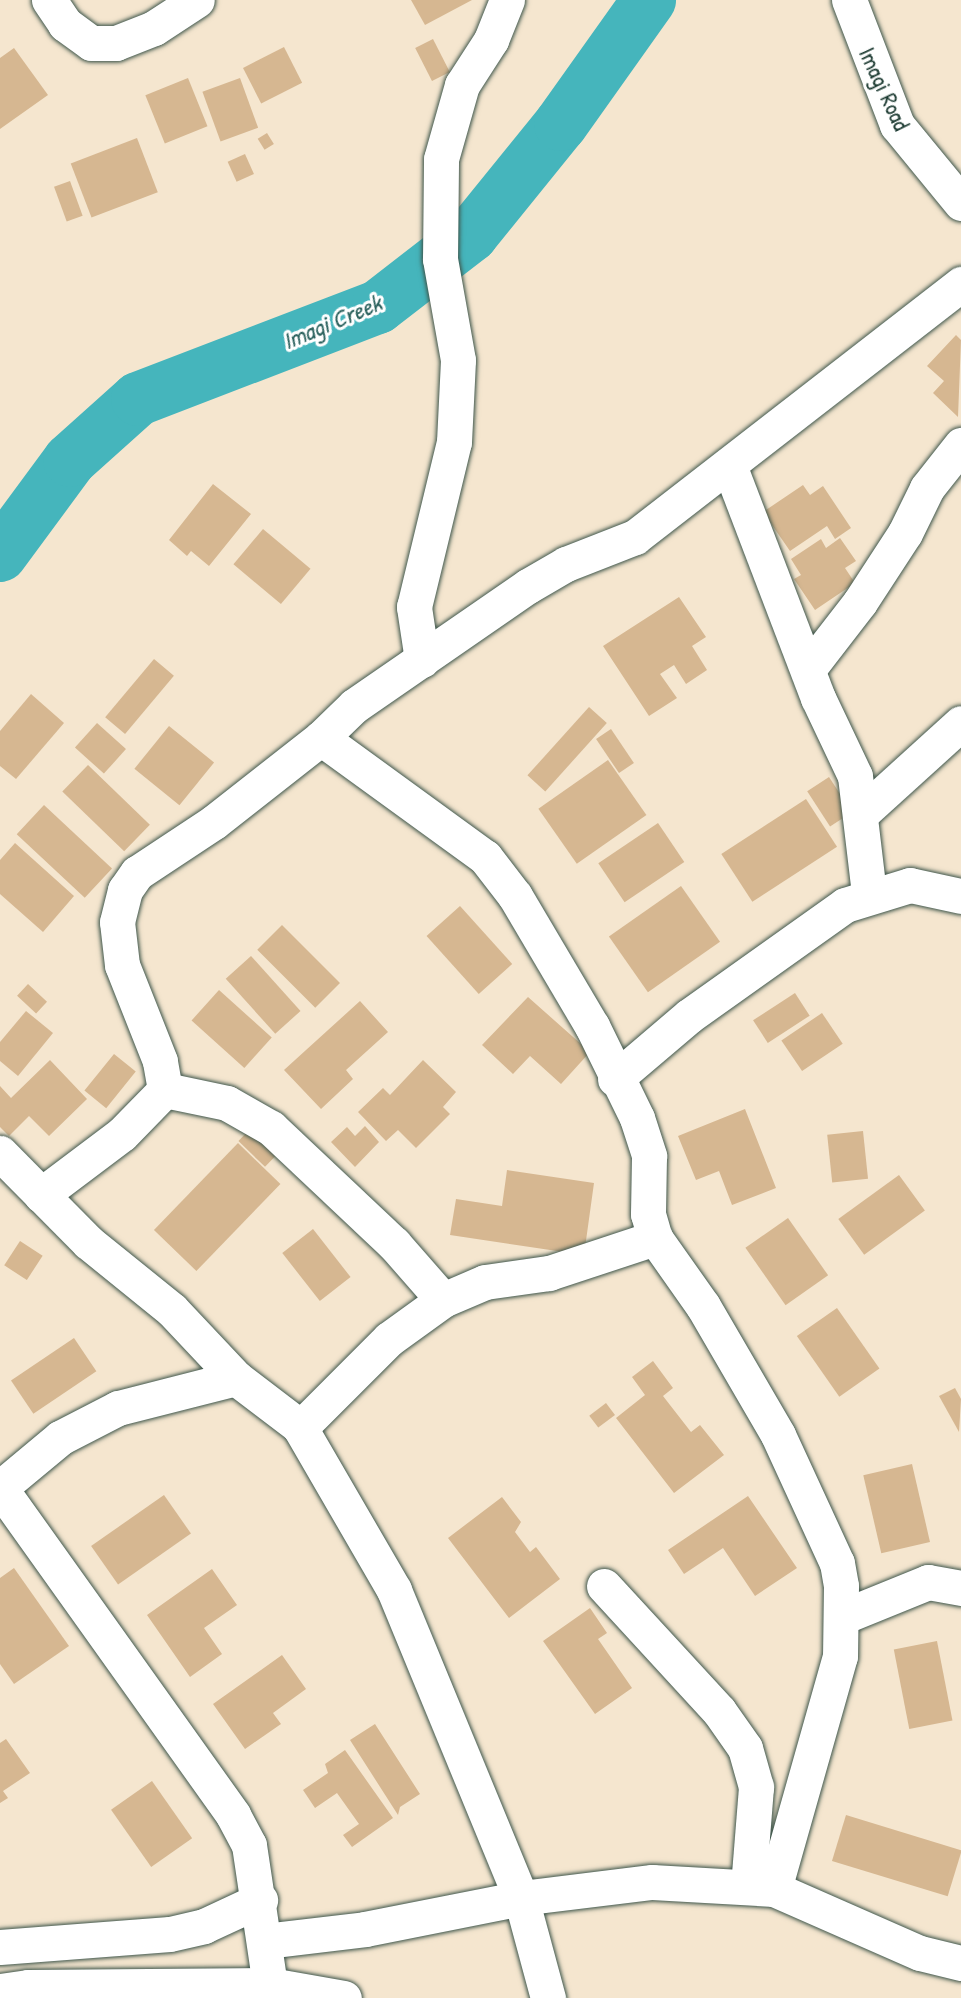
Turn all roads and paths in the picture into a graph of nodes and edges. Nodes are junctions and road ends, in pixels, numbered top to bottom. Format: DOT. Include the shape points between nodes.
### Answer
graph roads {
  1 [pos="49,0"];
  2 [pos="197,0"];
  3 [pos="507,0"];
  4 [pos="849,0"];
  5 [pos="961,203"];
  6 [pos="961,284"];
  7 [pos="961,444"];
  8 [pos="730,465"];
  9 [pos="422,660"];
  10 [pos="809,668"];
  11 [pos="961,723"];
  12 [pos="321,738"];
  13 [pos="863,812"];
  14 [pos="869,894"];
  15 [pos="961,897"];
  16 [pos="615,1079"];
  17 [pos="165,1090"];
  18 [pos="0,1153"];
  19 [pos="41,1195"];
  20 [pos="654,1238"];
  21 [pos="443,1300"];
  22 [pos="236,1378"];
  23 [pos="300,1428"];
  24 [pos="604,1586"];
  25 [pos="961,1588"];
  26 [pos="842,1617"];
  27 [pos="761,1888"];
  28 [pos="521,1898"];
  29 [pos="260,1900"];
  30 [pos="265,1941"];
  31 [pos="0,1947"];
  32 [pos="961,1963"];
  33 [pos="270,1984"];
  34 [pos="0,1991"];
  35 [pos="344,1998"];
  36 [pos="548,1998"];
  1 -- 2 [label="street" via="65,24 91,43 116,43 154,28"];
  3 -- 9 [label="street" via="491,40 461,85 441,159 440,259 458,360 454,442 414,607"];
  4 -- 5 [label="street, Imagi Road" via="897,125"];
  6 -- 8 [label="street"];
  7 -- 10 [label="street" via="927,488 905,533 860,602"];
  8 -- 9 [label="street" via="635,537 566,564"];
  8 -- 10 [label="street"];
  9 -- 12 [label="street" via="354,706"];
  10 -- 13 [label="street" via="827,721 855,776"];
  11 -- 13 [label="street"];
  12 -- 16 [label="street" via="485,857 515,896 592,1026"];
  12 -- 17 [label="street" via="214,822 163,852 137,873 125,891 117,922 122,965 160,1061"];
  13 -- 14 [label="street"];
  14 -- 15 [label="street" via="909,885"];
  14 -- 16 [label="street" via="845,905 689,1016"];
  16 -- 20 [label="street" via="637,1118 649,1156 648,1214"];
  17 -- 19 [label="street" via="122,1134"];
  17 -- 21 [label="street" via="227,1103 271,1128 394,1244"];
  18 -- 19 [label="street"];
  19 -- 22 [label="street" via="88,1242 172,1310"];
  20 -- 21 [label="street" via="549,1273 485,1282"];
  20 -- 26 [label="street" via="704,1306 778,1435 837,1563"];
  21 -- 23 [label="street" via="389,1339"];
  22 -- 23 [label="street"];
  22 -- 29 [label="street" via="118,1408 60,1438 0,1488 233,1815 249,1845"];
  23 -- 28 [label="street" via="394,1590"];
  24 -- 27 [label="street" via="719,1711 745,1748 756,1787"];
  25 -- 26 [label="street" via="928,1582"];
  26 -- 27 [label="street" via="840,1656 828,1708"];
  27 -- 28 [label="street" via="652,1882"];
  27 -- 32 [label="street" via="909,1948"];
  28 -- 30 [label="street" via="365,1929"];
  28 -- 36 [label="street"];
  29 -- 30 [label="street"];
  29 -- 31 [label="street" via="204,1926 170,1934"];
  30 -- 33 [label="street"];
  33 -- 34 [label="street"];
  33 -- 35 [label="street"];
}
